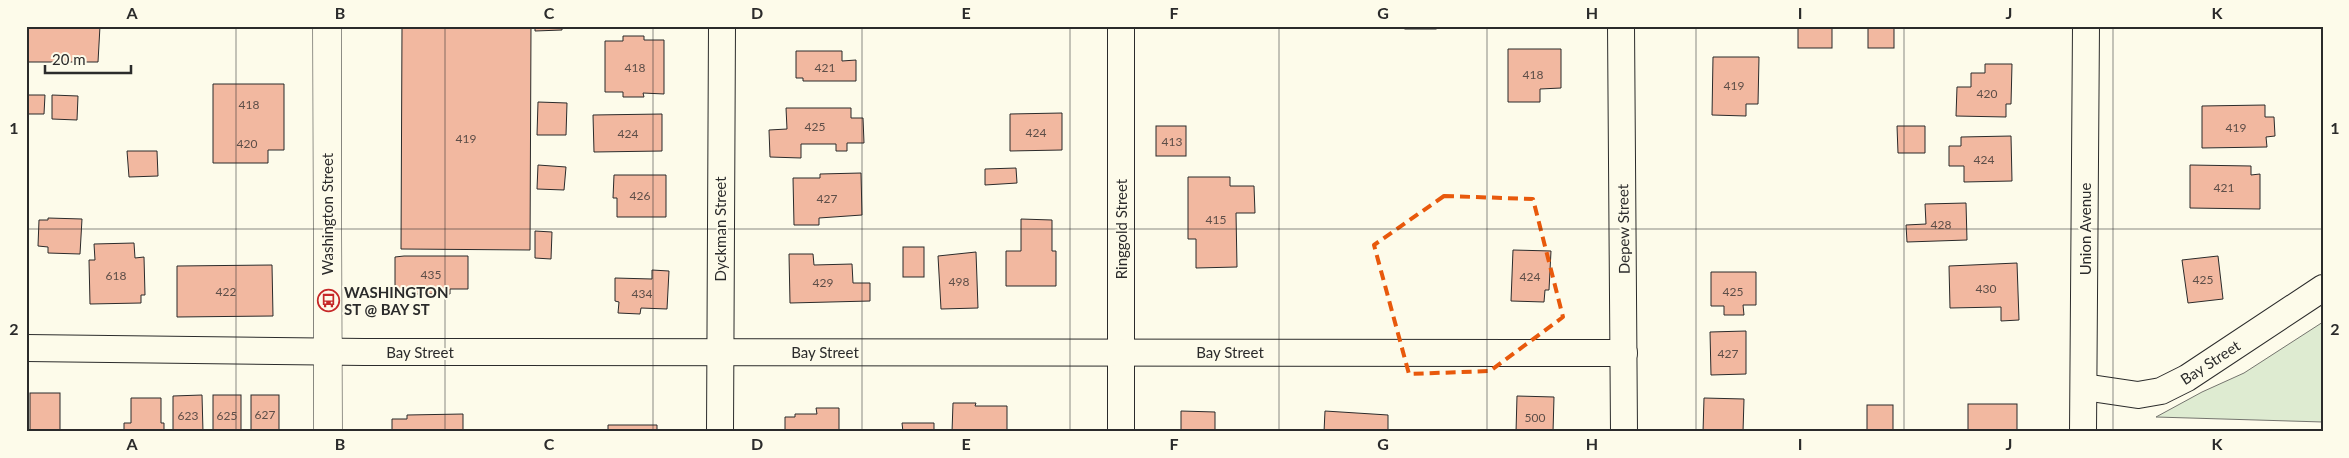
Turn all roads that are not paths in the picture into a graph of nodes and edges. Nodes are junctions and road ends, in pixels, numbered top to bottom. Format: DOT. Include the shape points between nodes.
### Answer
graph roads {
  1 [pos="327,26"];
  2 [pos="722,26"];
  3 [pos="1121,26"];
  4 [pos="1621,26"];
  5 [pos="2086,26"];
  6 [pos="2323,288"];
  7 [pos="26,348"];
  8 [pos="328,352"];
  9 [pos="720,352"];
  10 [pos="1122,352"];
  11 [pos="1624,354"];
  12 [pos="2084,387"];
  13 [pos="328,432"];
  14 [pos="720,432"];
  15 [pos="1121,432"];
  16 [pos="1624,432"];
  17 [pos="2083,432"];
  1 -- 8 [label="street, Washington Street"];
  2 -- 9 [label="street, Dyckman Street"];
  3 -- 10 [label="street, Ringgold Street"];
  4 -- 11 [label="street, Depew Street"];
  5 -- 12 [label="street, Union Avenue"];
  6 -- 12 [label="street, Bay Street" via="2187,378 2161,391 2138,395"];
  7 -- 8 [label="street, Bay Street"];
  8 -- 9 [label="street, Bay Street"];
  8 -- 13 [label="street, Washington Street"];
  9 -- 10 [label="street, Bay Street"];
  9 -- 14 [label="street, Dyckman Street"];
  10 -- 11 [label="street, Bay Street"];
  10 -- 15 [label="street, Ringgold Street"];
  11 -- 16 [label="street, Depew Street"];
  12 -- 17 [label="street, Union Avenue"];
}
